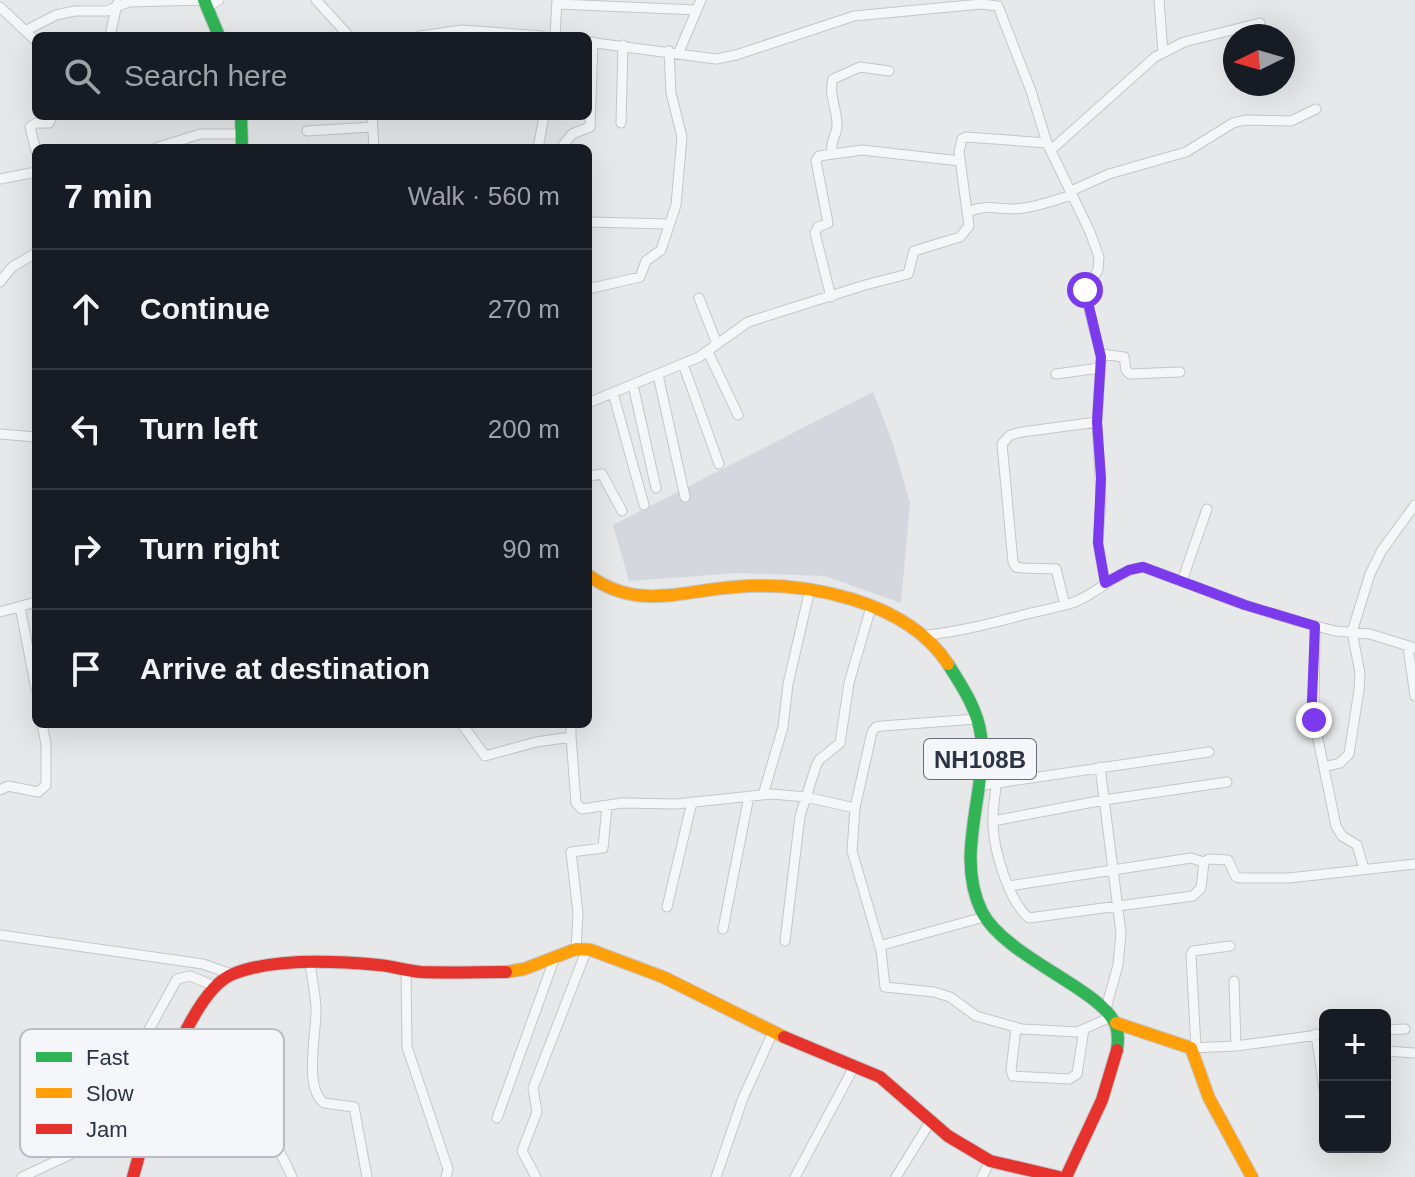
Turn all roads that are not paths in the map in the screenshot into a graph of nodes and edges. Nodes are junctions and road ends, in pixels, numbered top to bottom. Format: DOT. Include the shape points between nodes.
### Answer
graph roads {
  1 [pos="316,0"];
  2 [pos="1159,0"];
  3 [pos="209,2"];
  4 [pos="557,2"];
  5 [pos="117,3"];
  6 [pos="599,3"];
  7 [pos="909,4"];
  8 [pos="699,5"];
  9 [pos="0,7"];
  10 [pos="1260,23"];
  11 [pos="25,31"];
  12 [pos="111,32"];
  13 [pos="218,32"];
  14 [pos="345,32"];
  15 [pos="448,32"];
  16 [pos="489,32"];
  17 [pos="555,32"];
  18 [pos="32,37"];
  19 [pos="592,42"];
  20 [pos="623,45"];
  21 [pos="674,52"];
  22 [pos="1163,53"];
  23 [pos="889,71"];
  24 [pos="1316,109"];
  25 [pos="50,120"];
  26 [pos="241,120"];
  27 [pos="543,120"];
  28 [pos="590,120"];
  29 [pos="372,121"];
  30 [pos="621,123"];
  31 [pos="307,131"];
  32 [pos="241,134"];
  33 [pos="34,144"];
  34 [pos="169,144"];
  35 [pos="242,144"];
  36 [pos="374,144"];
  37 [pos="539,144"];
  38 [pos="564,144"];
  39 [pos="1049,147"];
  40 [pos="832,153"];
  41 [pos="960,161"];
  42 [pos="32,173"];
  43 [pos="0,179"];
  44 [pos="1072,193"];
  45 [pos="968,212"];
  46 [pos="592,222"];
  47 [pos="669,224"];
  48 [pos="32,255"];
  49 [pos="0,282"];
  50 [pos="592,288"];
  51 [pos="831,297"];
  52 [pos="699,298"];
  53 [pos="717,344"];
  54 [pos="708,352"];
  55 [pos="1101,354"];
  56 [pos="683,364"];
  57 [pos="1100,368"];
  58 [pos="1180,372"];
  59 [pos="1056,374"];
  60 [pos="658,375"];
  61 [pos="633,385"];
  62 [pos="613,393"];
  63 [pos="592,401"];
  64 [pos="738,415"];
  65 [pos="1097,422"];
  66 [pos="0,434"];
  67 [pos="32,437"];
  68 [pos="719,464"];
  69 [pos="592,475"];
  70 [pos="656,488"];
  71 [pos="685,497"];
  72 [pos="644,505"];
  73 [pos="1414,507"];
  74 [pos="1207,509"];
  75 [pos="622,511"];
  76 [pos="592,578"];
  77 [pos="1182,581"];
  78 [pos="1105,583"];
  79 [pos="810,588"];
  80 [pos="32,603"];
  81 [pos="1065,605"];
  82 [pos="20,607"];
  83 [pos="871,607"];
  84 [pos="0,612"];
  85 [pos="1315,626"];
  86 [pos="1352,632"];
  87 [pos="928,635"];
  88 [pos="1412,648"];
  89 [pos="32,668"];
  90 [pos="1415,696"];
  91 [pos="977,719"];
  92 [pos="43,728"];
  93 [pos="465,728"];
  94 [pos="571,728"];
  95 [pos="571,737"];
  96 [pos="1209,752"];
  97 [pos="1100,767"];
  98 [pos="1324,767"];
  99 [pos="997,781"];
  100 [pos="1227,782"];
  101 [pos="977,786"];
  102 [pos="0,790"];
  103 [pos="763,795"];
  104 [pos="749,796"];
  105 [pos="806,797"];
  106 [pos="1104,800"];
  107 [pos="692,802"];
  108 [pos="607,806"];
  109 [pos="855,808"];
  110 [pos="993,821"];
  111 [pos="1204,862"];
  112 [pos="1415,864"];
  113 [pos="1114,868"];
  114 [pos="1364,869"];
  115 [pos="1009,886"];
  116 [pos="667,907"];
  117 [pos="1119,907"];
  118 [pos="984,917"];
  119 [pos="723,929"];
  120 [pos="0,935"];
  121 [pos="785,941"];
  122 [pos="879,946"];
  123 [pos="1230,946"];
  124 [pos="581,949"];
  125 [pos="555,957"];
  126 [pos="310,963"];
  127 [pos="406,970"];
  128 [pos="231,974"];
  129 [pos="1234,981"];
  130 [pos="217,987"];
  131 [pos="1111,1018"];
  132 [pos="1016,1028"];
  133 [pos="149,1029"];
  134 [pos="187,1029"];
  135 [pos="1084,1029"];
  136 [pos="1405,1029"];
  137 [pos="1391,1030"];
  138 [pos="773,1032"];
  139 [pos="1319,1034"];
  140 [pos="1236,1046"];
  141 [pos="1193,1048"];
  142 [pos="1391,1051"];
  143 [pos="1415,1053"];
  144 [pos="855,1065"];
  145 [pos="497,1118"];
  146 [pos="930,1122"];
  147 [pos="65,1157"];
  148 [pos="138,1157"];
  149 [pos="282,1157"];
  150 [pos="990,1161"];
  151 [pos="22,1177"];
  152 [pos="133,1177"];
  153 [pos="292,1177"];
  154 [pos="367,1177"];
  155 [pos="446,1177"];
  156 [pos="536,1177"];
  157 [pos="716,1177"];
  158 [pos="795,1177"];
  159 [pos="896,1177"];
  160 [pos="982,1177"];
  161 [pos="1059,1177"];
  162 [pos="1066,1177"];
  163 [pos="1252,1177"];
  1 -- 14 [label="street"];
  2 -- 22 [label="street"];
  3 -- 5 [label="street"];
  3 -- 13 [label="main road"];
  4 -- 6 [label="street"];
  4 -- 17 [label="street"];
  5 -- 11 [label="street" via="106,11 56,15"];
  5 -- 12 [label="street"];
  6 -- 8 [label="street"];
  7 -- 21 [label="street" via="854,16 736,55 716,59"];
  7 -- 39 [label="street" via="998,6"];
  8 -- 21 [label="street"];
  9 -- 11 [label="street"];
  10 -- 22 [label="street" via="1184,42"];
  11 -- 18 [label="street"];
  15 -- 16 [label="street"];
  19 -- 20 [label="street"];
  20 -- 21 [label="street"];
  20 -- 30 [label="street"];
  21 -- 47 [label="street" via="671,93 682,137 676,205"];
  22 -- 39 [label="street"];
  23 -- 40 [label="street" via="860,67 833,79 837,124"];
  24 -- 44 [label="street" via="1291,121 1233,123 1186,152 1109,174"];
  25 -- 33 [label="street" via="30,127"];
  26 -- 32 [label="main road"];
  27 -- 37 [label="street"];
  28 -- 38 [label="street" via="590,127 572,134"];
  29 -- 31 [label="street"];
  29 -- 36 [label="street"];
  32 -- 34 [label="street" via="200,134"];
  32 -- 35 [label="main road"];
  39 -- 41 [label="street" via="966,137 959,144"];
  39 -- 44 [label="street"];
  40 -- 41 [label="street" via="874,151"];
  40 -- 51 [label="street" via="821,154 816,161 828,223 815,233"];
  41 -- 45 [label="street"];
  42 -- 43 [label="street"];
  44 -- 45 [label="street" via="1024,208 983,206"];
  44 -- 55 [label="street" via="1099,257 1085,293"];
  45 -- 51 [label="street" via="966,232 914,251 908,274"];
  46 -- 47 [label="street"];
  47 -- 50 [label="street" via="661,250 646,261 640,277"];
  48 -- 49 [label="street"];
  51 -- 53 [label="street" via="740,325"];
  52 -- 53 [label="street"];
  53 -- 54 [label="street"];
  54 -- 56 [label="street"];
  54 -- 64 [label="street"];
  55 -- 57 [label="street"];
  55 -- 58 [label="street" via="1124,357 1130,374"];
  56 -- 60 [label="street"];
  56 -- 68 [label="street"];
  57 -- 59 [label="street"];
  57 -- 65 [label="street"];
  60 -- 61 [label="street"];
  60 -- 71 [label="street"];
  61 -- 62 [label="street"];
  61 -- 70 [label="street"];
  62 -- 63 [label="street"];
  62 -- 72 [label="street"];
  65 -- 78 [label="street" via="1098,543"];
  65 -- 81 [label="street" via="1010,435 1002,444 1013,562 1022,568 1056,569"];
  66 -- 67 [label="street"];
  69 -- 75 [label="street" via="602,474"];
  73 -- 86 [label="street" via="1376,561"];
  74 -- 77 [label="street"];
  76 -- 79 [label="main road, NH108B" via="613,591 650,598 739,585"];
  77 -- 78 [label="street" via="1143,567"];
  77 -- 85 [label="street"];
  78 -- 81 [label="street"];
  79 -- 83 [label="main road, NH108B"];
  79 -- 103 [label="street" via="783,727"];
  80 -- 82 [label="street"];
  81 -- 87 [label="street" via="962,632"];
  82 -- 84 [label="street"];
  82 -- 89 [label="street"];
  83 -- 87 [label="main road, NH108B"];
  83 -- 105 [label="street" via="847,692 840,743 819,760"];
  85 -- 86 [label="street"];
  85 -- 98 [label="street" via="1312,701"];
  86 -- 88 [label="street"];
  86 -- 98 [label="street" via="1360,673 1349,754"];
  87 -- 91 [label="main road, NH108B"];
  88 -- 90 [label="street"];
  91 -- 101 [label="main road, NH108B"];
  91 -- 109 [label="street" via="876,727"];
  92 -- 102 [label="street" via="46,785 38,792 8,786"];
  93 -- 95 [label="street" via="485,756"];
  94 -- 95 [label="street"];
  95 -- 108 [label="street" via="578,808"];
  96 -- 97 [label="street"];
  97 -- 99 [label="street"];
  97 -- 106 [label="street"];
  98 -- 114 [label="street" via="1336,826 1357,845"];
  99 -- 101 [label="street"];
  99 -- 110 [label="street"];
  100 -- 106 [label="street"];
  101 -- 118 [label="main road, NH108B" via="971,861"];
  103 -- 104 [label="street"];
  103 -- 105 [label="street"];
  104 -- 107 [label="street"];
  104 -- 119 [label="street"];
  105 -- 109 [label="street"];
  105 -- 121 [label="street"];
  106 -- 110 [label="street"];
  106 -- 113 [label="street"];
  107 -- 108 [label="street"];
  107 -- 116 [label="street"];
  108 -- 124 [label="street" via="603,848 571,852"];
  109 -- 122 [label="street" via="853,862"];
  110 -- 115 [label="street"];
  111 -- 113 [label="street" via="1191,858"];
  111 -- 114 [label="street" via="1228,860 1241,878"];
  111 -- 117 [label="street" via="1201,888 1193,896"];
  112 -- 114 [label="street"];
  113 -- 115 [label="street"];
  113 -- 117 [label="street"];
  115 -- 117 [label="street" via="1029,918"];
  117 -- 131 [label="street" via="1121,947"];
  118 -- 122 [label="street"];
  118 -- 131 [label="main road" via="1000,936"];
  120 -- 128 [label="street" via="203,964"];
  122 -- 132 [label="street" via="885,987 950,997 976,1016"];
  123 -- 141 [label="street" via="1191,955"];
  124 -- 125 [label="main road"];
  124 -- 138 [label="main road" via="663,977"];
  124 -- 156 [label="street" via="533,1088 537,1112 522,1151"];
  125 -- 127 [label="main road" via="509,972"];
  125 -- 145 [label="street"];
  126 -- 127 [label="main road"];
  126 -- 128 [label="main road"];
  126 -- 154 [label="street" via="316,1007 315,1093 324,1103 354,1107"];
  127 -- 155 [label="street" via="407,1047 448,1169"];
  128 -- 130 [label="main road"];
  129 -- 140 [label="street"];
  130 -- 133 [label="street" via="190,976 177,979"];
  130 -- 134 [label="main road"];
  131 -- 135 [label="street"];
  131 -- 141 [label="main road"];
  131 -- 162 [label="main road" via="1118,1033 1116,1057"];
  132 -- 135 [label="street"];
  132 -- 135 [label="street" via="1013,1076 1069,1079 1077,1074"];
  136 -- 137 [label="street"];
  138 -- 144 [label="main road"];
  138 -- 157 [label="street"];
  139 -- 140 [label="street"];
  140 -- 141 [label="street"];
  141 -- 163 [label="main road" via="1209,1098"];
  142 -- 143 [label="street"];
  144 -- 146 [label="main road" via="880,1077"];
  144 -- 158 [label="street"];
  146 -- 150 [label="main road"];
  146 -- 159 [label="street"];
  147 -- 151 [label="street"];
  148 -- 152 [label="main road"];
  149 -- 153 [label="street"];
  150 -- 160 [label="street"];
  150 -- 161 [label="main road"];
}
